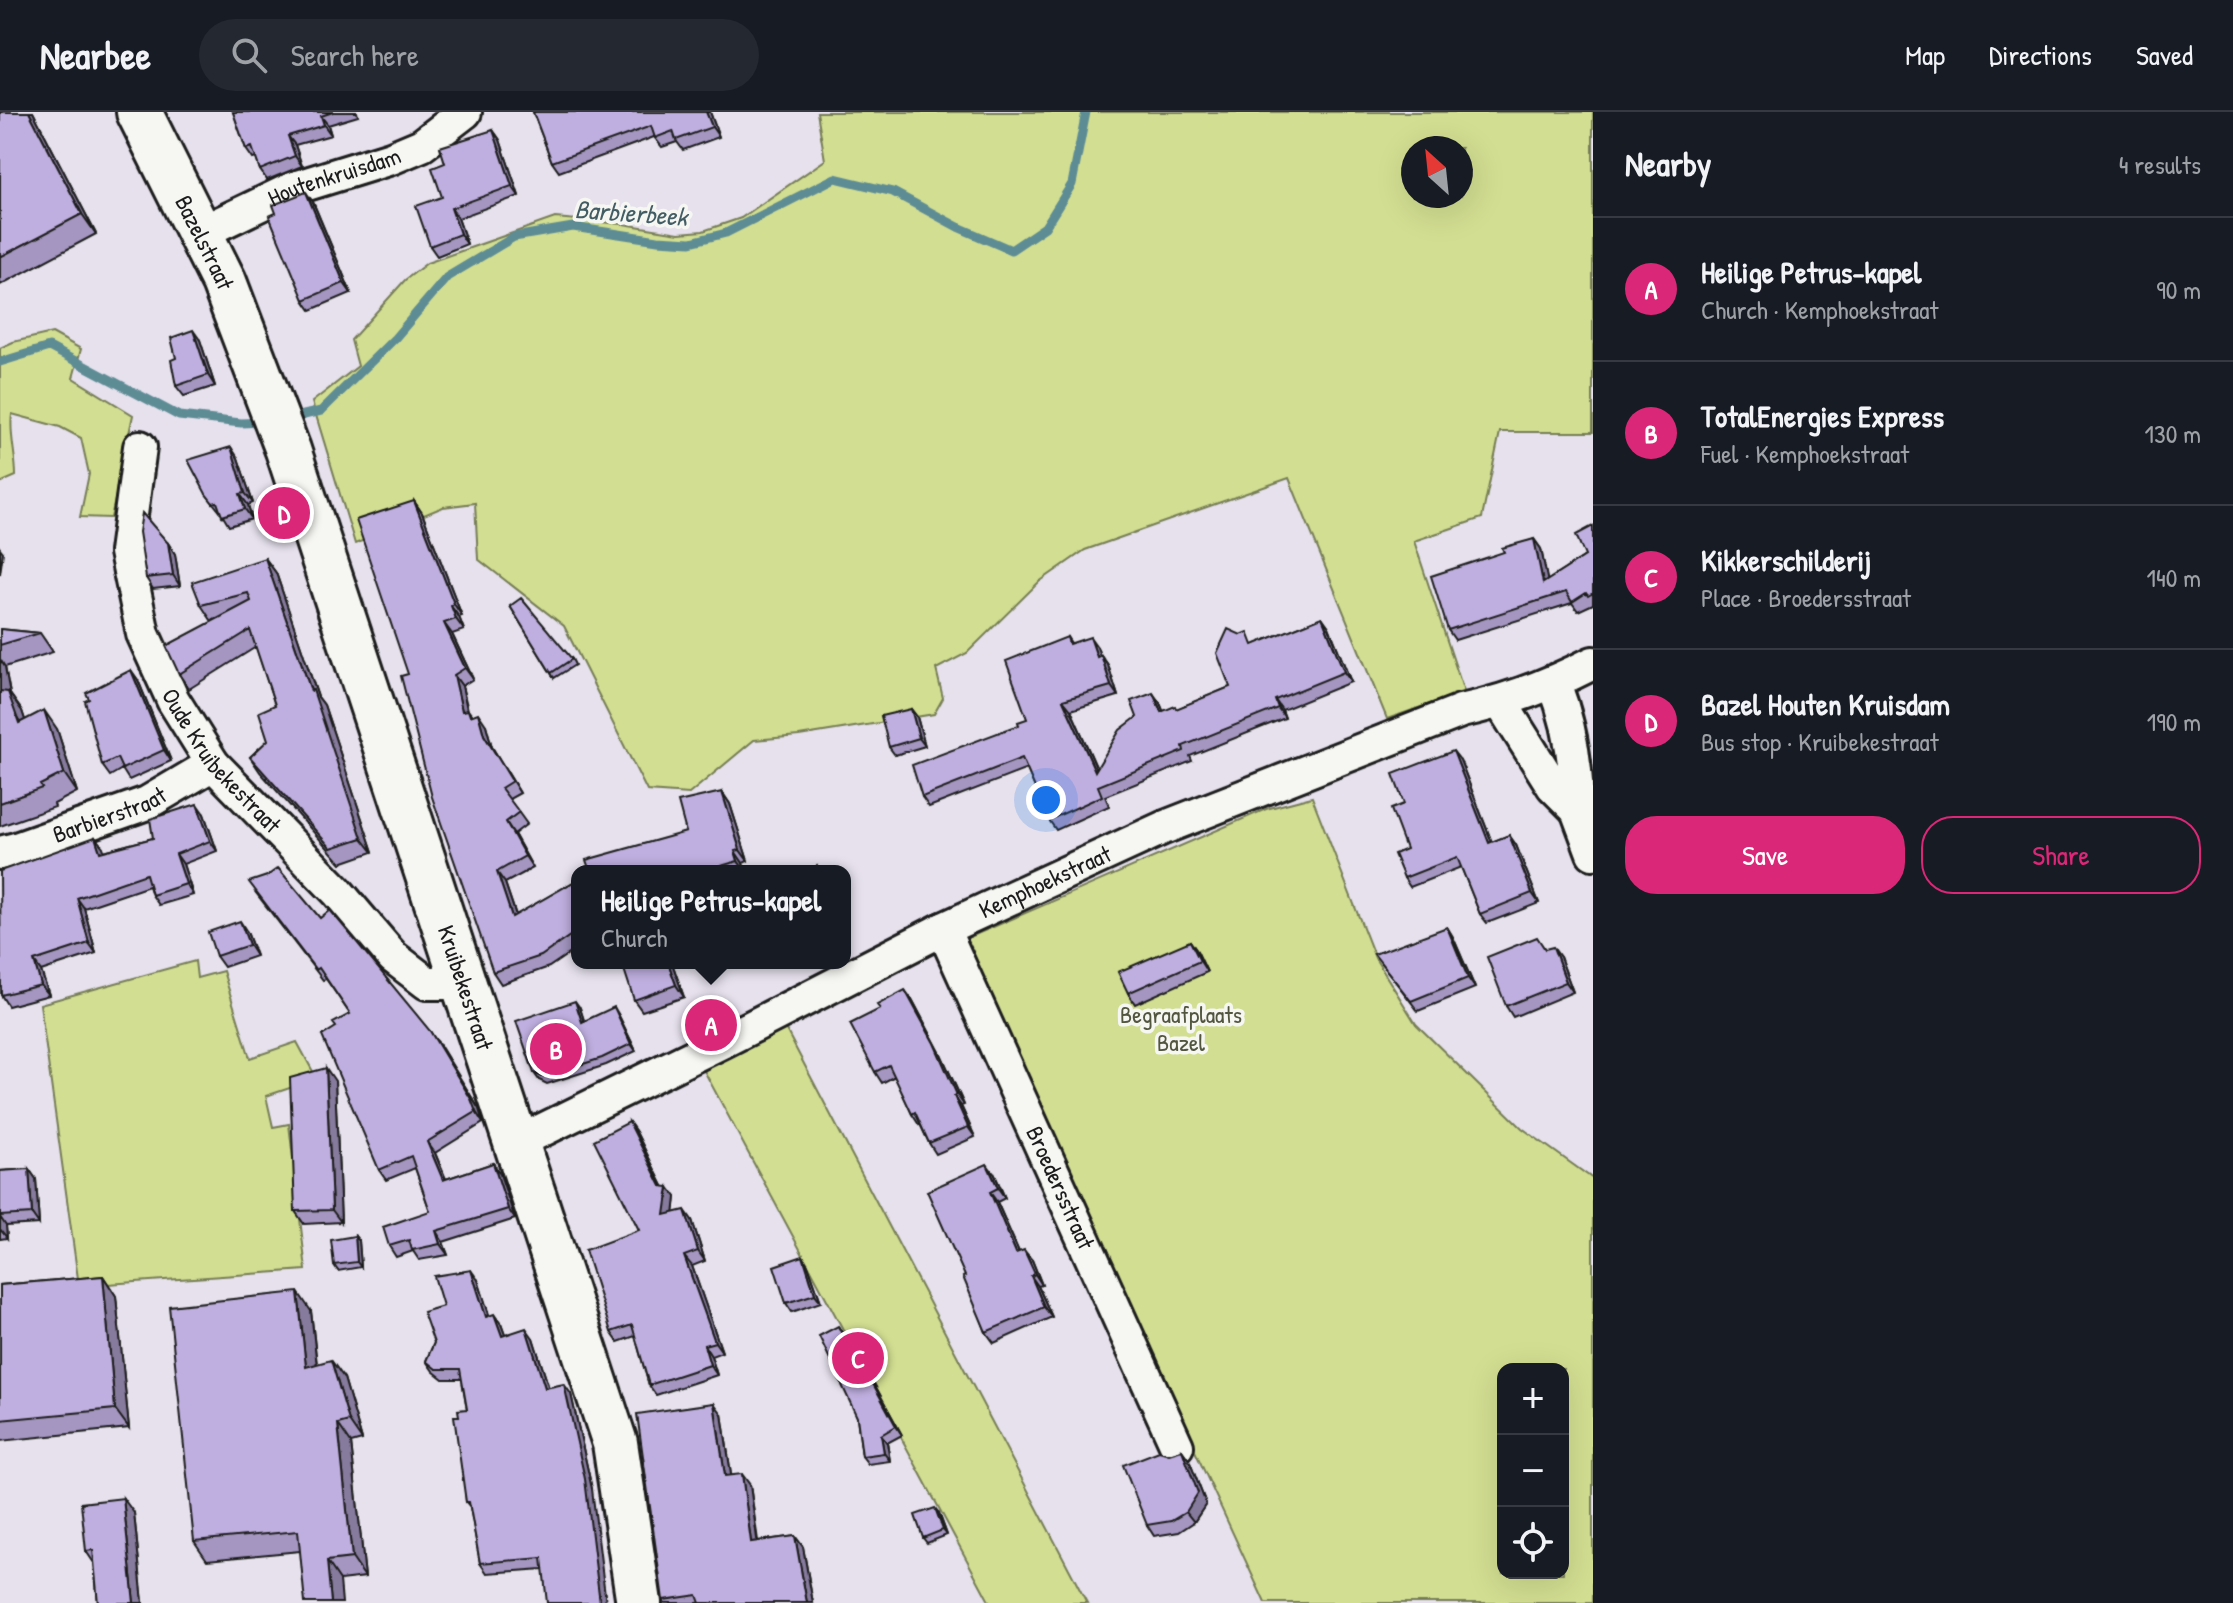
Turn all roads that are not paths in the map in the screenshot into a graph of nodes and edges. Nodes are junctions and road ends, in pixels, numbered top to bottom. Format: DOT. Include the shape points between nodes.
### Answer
graph roads {
  1 [pos="139,112"];
  2 [pos="465,112"];
  3 [pos="200,233"];
  4 [pos="260,378"];
  5 [pos="140,447"];
  6 [pos="1593,663"];
  7 [pos="1554,683"];
  8 [pos="1501,703"];
  9 [pos="213,764"];
  10 [pos="1577,810"];
  11 [pos="0,853"];
  12 [pos="1593,853"];
  13 [pos="943,929"];
  14 [pos="463,983"];
  15 [pos="516,1143"];
  16 [pos="1177,1446"];
  17 [pos="639,1603"];
  1 -- 3 [label="main road, Bazelstraat"];
  2 -- 3 [label="street, Houtenkruisdam" via="422,145 294,188"];
  3 -- 4 [label="main road, Bazelstraat"];
  4 -- 14 [label="main road, Kruibekestraat"];
  5 -- 9 [label="street, Oude Kruibekestraat" via="126,552 143,634 173,700"];
  6 -- 7 [label="street, Kemphoekstraat"];
  7 -- 8 [label="street, Kemphoekstraat"];
  7 -- 10 [label="street" via="1577,772"];
  8 -- 10 [label="street" via="1553,786"];
  8 -- 13 [label="street, Kemphoekstraat" via="1461,711 1192,816"];
  9 -- 11 [label="street, Barbierstraat" via="147,803"];
  9 -- 14 [label="street, Oude Kruibekestraat" via="337,891 393,957 427,983"];
  10 -- 12 [label="street"];
  13 -- 15 [label="street, Kemphoekstraat"];
  13 -- 16 [label="street, Broedersstraat"];
  14 -- 15 [label="main road, Kruibekestraat"];
  15 -- 17 [label="main road, Kruibekestraat" via="615,1443"];
}
